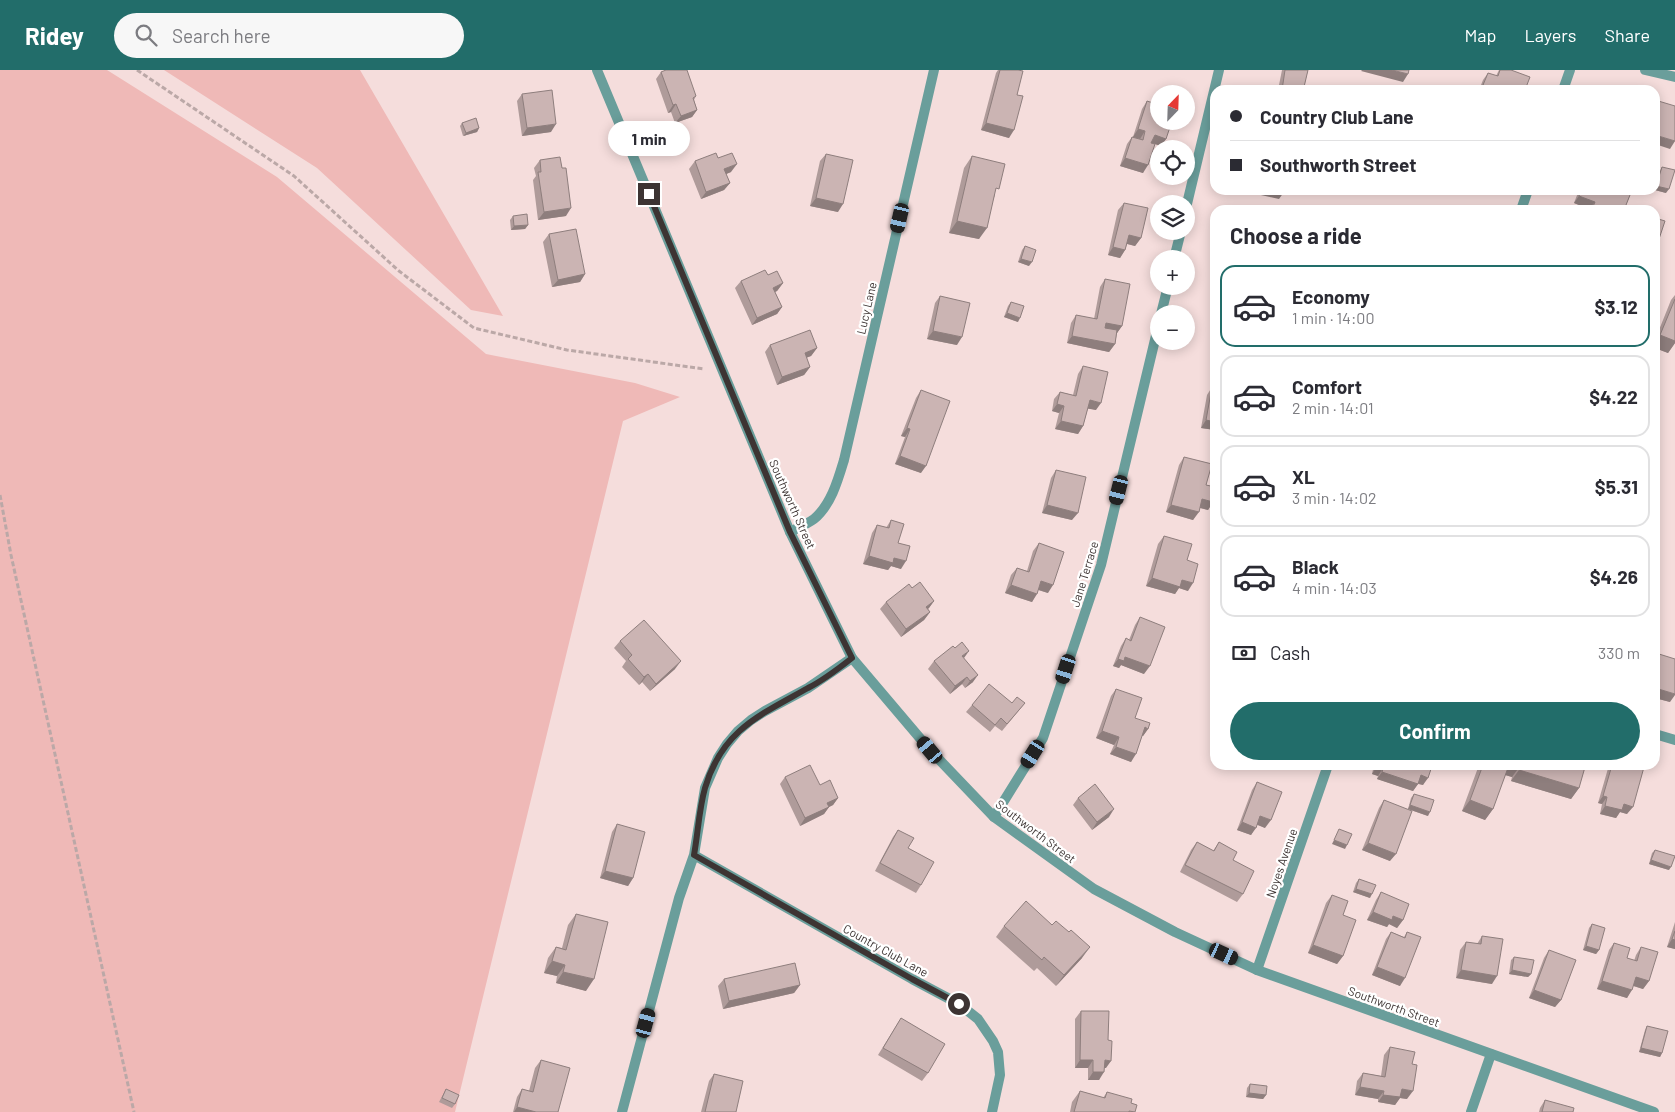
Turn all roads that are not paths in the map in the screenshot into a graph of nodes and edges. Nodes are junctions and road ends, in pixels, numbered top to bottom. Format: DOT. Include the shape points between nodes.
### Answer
graph roads {
  1 [pos="597,70"];
  2 [pos="934,70"];
  3 [pos="1219,70"];
  4 [pos="1570,70"];
  5 [pos="1645,70"];
  6 [pos="1675,78"];
  7 [pos="1215,85"];
  8 [pos="1565,85"];
  9 [pos="1210,108"];
  10 [pos="1189,195"];
  11 [pos="1153,350"];
  12 [pos="790,532"];
  13 [pos="852,658"];
  14 [pos="1660,736"];
  15 [pos="1675,740"];
  16 [pos="1326,770"];
  17 [pos="994,818"];
  18 [pos="694,855"];
  19 [pos="1257,970"];
  20 [pos="1491,1054"];
  21 [pos="622,1112"];
  22 [pos="992,1112"];
  23 [pos="1471,1112"];
  24 [pos="1654,1112"];
  1 -- 12 [label="street, Southworth Street"];
  2 -- 12 [label="street, Lucy Lane" via="838,482 820,514"];
  3 -- 7 [label="street"];
  4 -- 8 [label="street"];
  5 -- 6 [label="street"];
  9 -- 10 [label="street"];
  11 -- 17 [label="street, Jane Terrace" via="1101,565 1043,738"];
  12 -- 13 [label="street, Southworth Street"];
  13 -- 17 [label="street, Southworth Street" via="930,750"];
  13 -- 18 [label="street" via="758,716 727,744 705,788"];
  14 -- 15 [label="street"];
  16 -- 19 [label="street, Noyes Avenue"];
  17 -- 19 [label="street, Southworth Street" via="1094,889"];
  18 -- 21 [label="street" via="679,898"];
  18 -- 22 [label="street, Country Club Lane" via="959,1004 978,1019 998,1052 1000,1075"];
  19 -- 20 [label="street, Southworth Street"];
  20 -- 23 [label="street"];
  20 -- 24 [label="street, Southworth Street"];
}
